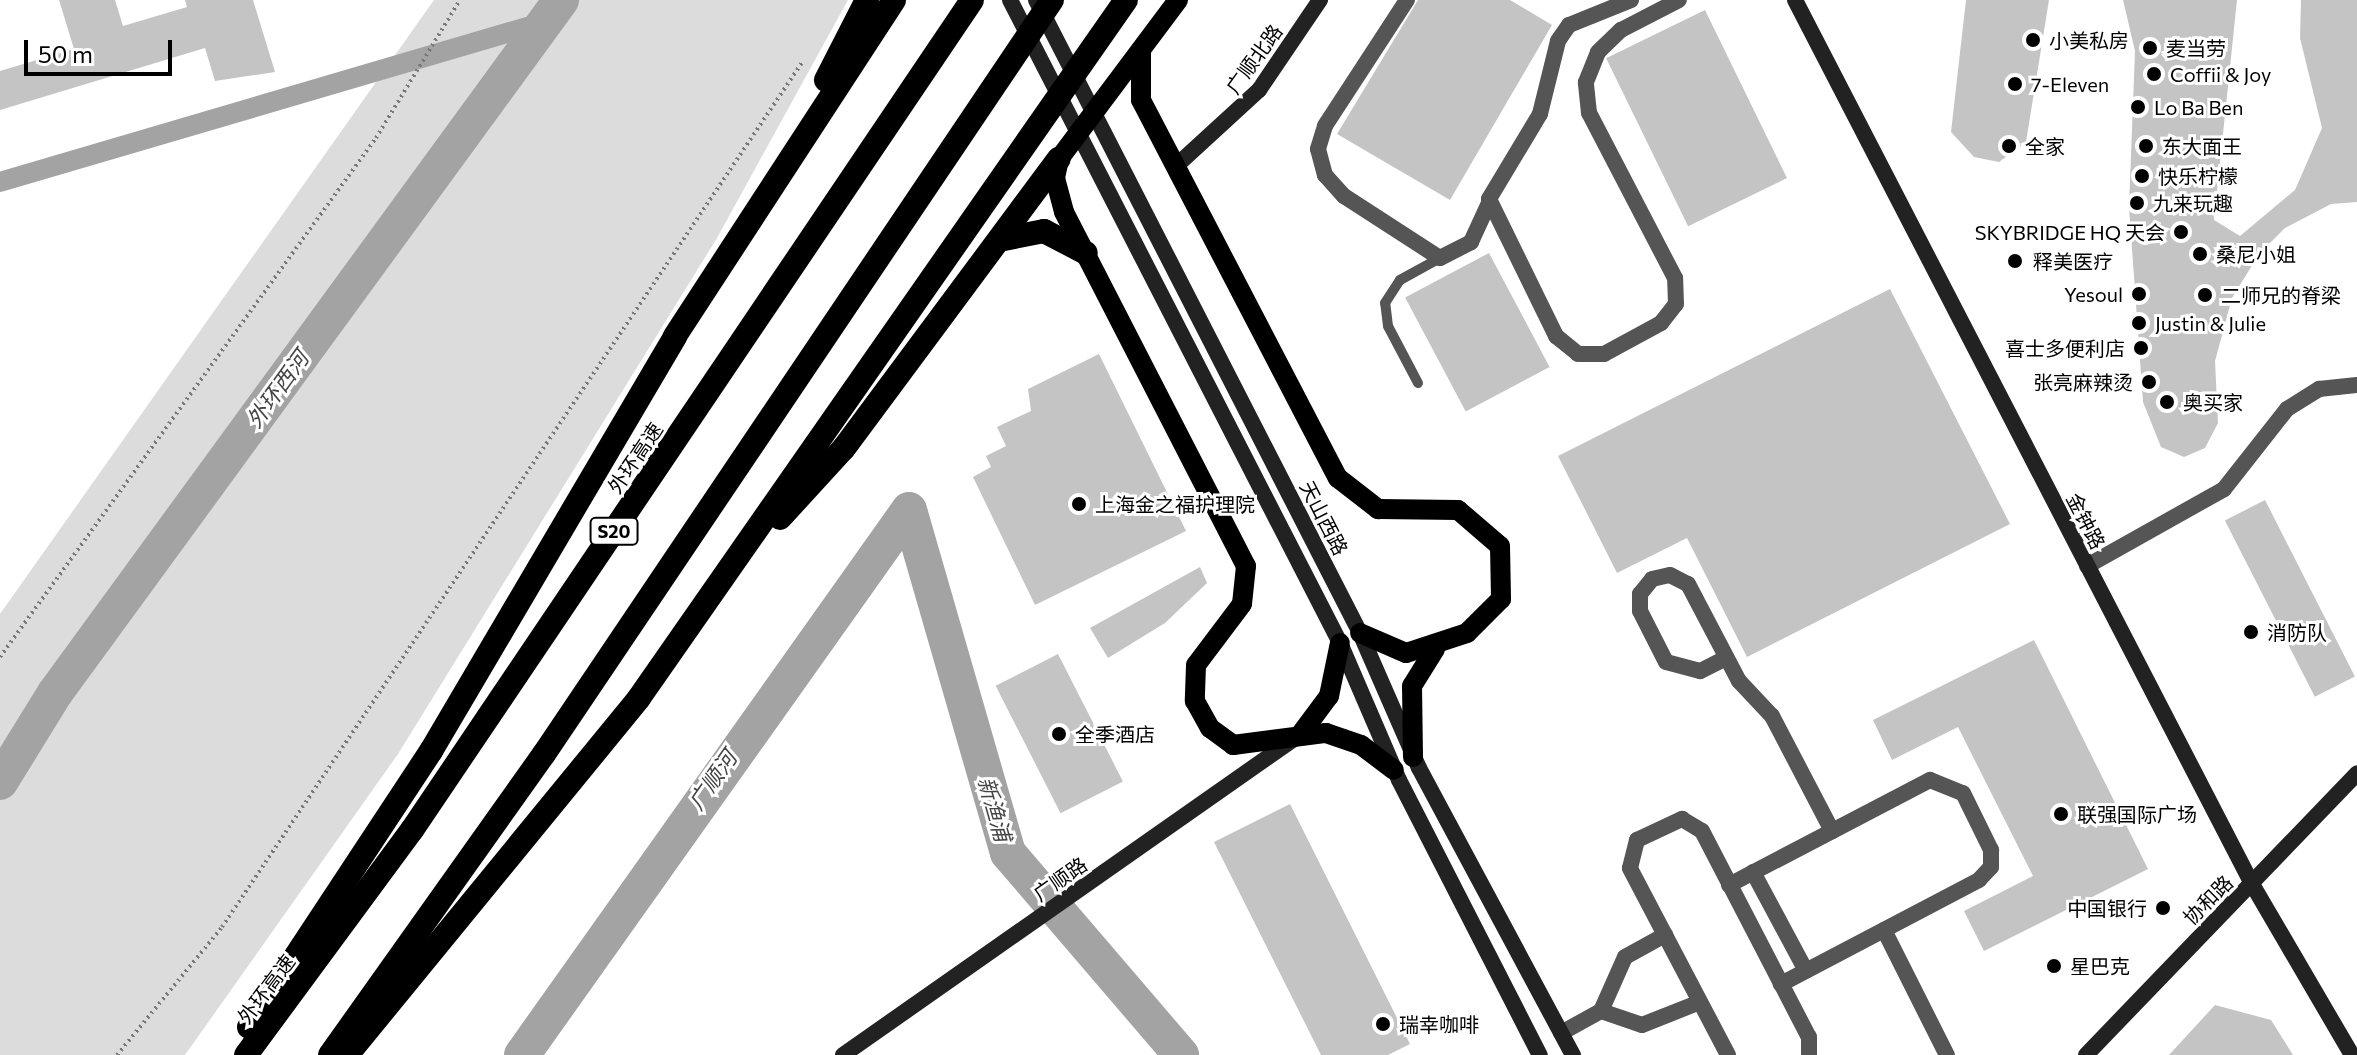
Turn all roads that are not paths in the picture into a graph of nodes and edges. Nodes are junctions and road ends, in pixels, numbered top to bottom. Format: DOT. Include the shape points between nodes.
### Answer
graph roads {
  1 [pos="867,0"];
  2 [pos="894,0"];
  3 [pos="972,0"];
  4 [pos="1010,0"];
  5 [pos="1036,0"];
  6 [pos="1052,0"];
  7 [pos="1126,0"];
  8 [pos="1178,0"];
  9 [pos="1320,0"];
  10 [pos="1407,0"];
  11 [pos="1631,0"];
  12 [pos="1679,0"];
  13 [pos="1795,0"];
  14 [pos="1143,47"];
  15 [pos="1110,91"];
  16 [pos="1141,100"];
  17 [pos="1059,159"];
  18 [pos="1176,166"];
  19 [pos="774,182"];
  20 [pos="1489,199"];
  21 [pos="999,240"];
  22 [pos="1086,253"];
  23 [pos="1440,258"];
  24 [pos="1418,383"];
  25 [pos="2357,385"];
  26 [pos="2087,566"];
  27 [pos="731,568"];
  28 [pos="1360,633"];
  29 [pos="1340,643"];
  30 [pos="1435,649"];
  31 [pos="1726,658"];
  32 [pos="1300,735"];
  33 [pos="1413,757"];
  34 [pos="1394,770"];
  35 [pos="2357,773"];
  36 [pos="1832,831"];
  37 [pos="1753,872"];
  38 [pos="2252,884"];
  39 [pos="1729,885"];
  40 [pos="1884,930"];
  41 [pos="1665,935"];
  42 [pos="1806,971"];
  43 [pos="1781,984"];
  44 [pos="1700,1002"];
  45 [pos="1601,1011"];
  46 [pos="1561,1033"];
  47 [pos="230,1055"];
  48 [pos="246,1055"];
  49 [pos="330,1055"];
  50 [pos="347,1055"];
  51 [pos="843,1055"];
  52 [pos="1540,1055"];
  53 [pos="1573,1055"];
  54 [pos="1728,1055"];
  55 [pos="1809,1055"];
  56 [pos="1947,1055"];
  57 [pos="2086,1055"];
  58 [pos="2352,1055"];
  1 -- 19 [label="highway"];
  2 -- 19 [label="highway"];
  3 -- 48 [label="highway, 外环高速 / S20" via="412,830"];
  4 -- 29 [label="main road, 天山西路"];
  5 -- 28 [label="main road, 天山西路"];
  6 -- 49 [label="highway" via="544,754"];
  7 -- 27 [label="highway"];
  8 -- 14 [label="main road"];
  9 -- 18 [label="main road, 广顺北路" via="1259,90"];
  10 -- 23 [label="street" via="1325,126 1318,149 1325,175 1344,196"];
  11 -- 20 [label="street" via="1569,25 1558,41 1540,114"];
  12 -- 20 [label="street" via="1621,30 1598,52 1586,82 1589,113 1675,278 1676,304 1661,323 1604,354 1578,354 1556,336"];
  13 -- 26 [label="main road, 金钟路"];
  14 -- 15 [label="main road"];
  14 -- 16 [label="main road"];
  15 -- 16 [label="main road" via="1128,87"];
  15 -- 17 [label="main road"];
  16 -- 18 [label="main road"];
  17 -- 21 [label="highway"];
  17 -- 22 [label="main road" via="1056,189"];
  18 -- 30 [label="main road" via="1342,483 1378,509 1458,510 1500,546 1505,578 1499,604 1476,627"];
  19 -- 47 [label="highway" via="431,751"];
  20 -- 23 [label="street" via="1471,242"];
  21 -- 22 [label="highway" via="1039,230"];
  21 -- 27 [label="highway" via="844,448"];
  22 -- 32 [label="main road" via="1246,566 1240,608 1196,665 1199,710 1233,745 1261,747"];
  23 -- 24 [label="lane" via="1400,280 1385,303 1388,326"];
  25 -- 26 [label="street" via="2319,389 2287,409 2224,489"];
  26 -- 38 [label="main road, 金钟路"];
  27 -- 50 [label="highway" via="630,710"];
  28 -- 30 [label="main road" via="1397,651"];
  28 -- 33 [label="main road, 天山西路"];
  29 -- 32 [label="main road" via="1329,696"];
  29 -- 34 [label="main road, 天山西路"];
  30 -- 33 [label="main road" via="1412,686"];
  31 -- 31 [label="street" via="1688,584 1670,575 1652,579 1640,594 1640,611 1666,662 1700,671"];
  31 -- 36 [label="street" via="1772,716"];
  32 -- 34 [label="main road" via="1350,740"];
  32 -- 51 [label="main road, 广顺路"];
  33 -- 46 [label="main road, 天山西路"];
  34 -- 52 [label="main road, 天山西路"];
  35 -- 38 [label="main road, 协和路"];
  36 -- 37 [label="street"];
  36 -- 40 [label="street" via="1930,780 1963,793 1991,850 1991,867"];
  37 -- 39 [label="street"];
  37 -- 42 [label="street"];
  38 -- 57 [label="main road, 协和路"];
  38 -- 58 [label="main road, 金钟路"];
  39 -- 41 [label="street" via="1702,831 1682,819 1637,840 1630,868"];
  39 -- 43 [label="street"];
  40 -- 42 [label="street"];
  40 -- 56 [label="street"];
  41 -- 44 [label="street"];
  41 -- 45 [label="street" via="1625,957"];
  42 -- 43 [label="street"];
  43 -- 55 [label="street" via="1809,1037"];
  44 -- 45 [label="street" via="1642,1025"];
  44 -- 54 [label="street"];
  45 -- 46 [label="street"];
  46 -- 53 [label="main road, 天山西路"];
}
